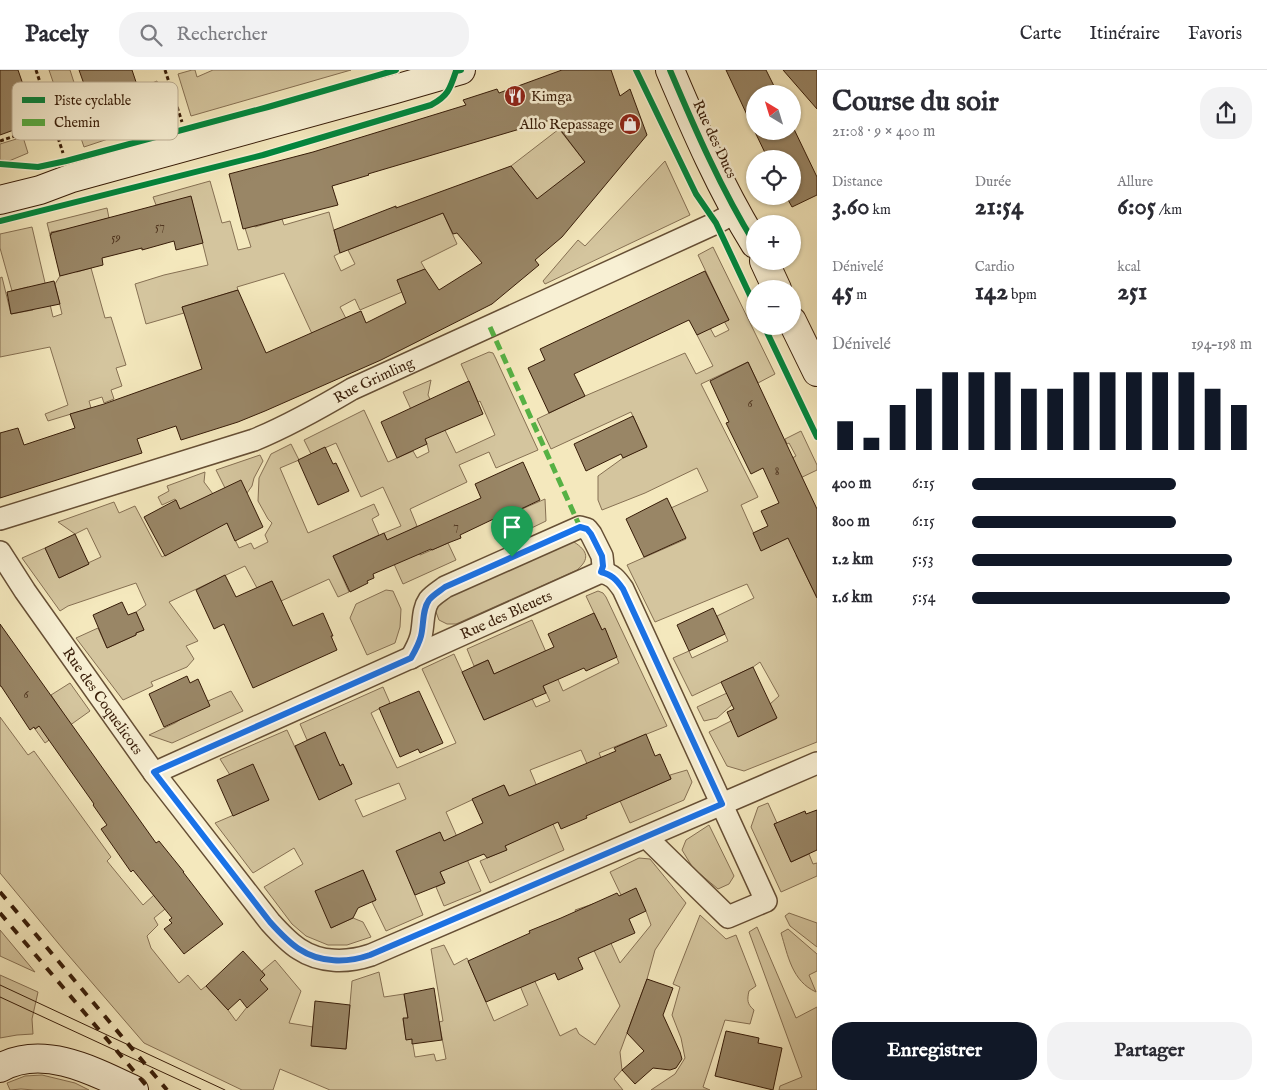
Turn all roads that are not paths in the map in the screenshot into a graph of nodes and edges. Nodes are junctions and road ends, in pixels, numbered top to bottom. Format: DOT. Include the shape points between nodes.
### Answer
graph roads {
  1 [pos="461,70"];
  2 [pos="670,70"];
  3 [pos="69,170"];
  4 [pos="0,187"];
  5 [pos="0,200"];
  6 [pos="736,212"];
  7 [pos="746,229"];
  8 [pos="799,335"];
  9 [pos="817,372"];
  10 [pos="0,519"];
  11 [pos="0,552"];
  12 [pos="601,572"];
  13 [pos="411,658"];
  14 [pos="817,763"];
  15 [pos="154,772"];
  16 [pos="722,804"];
  17 [pos="646,837"];
  18 [pos="0,1068"];
  19 [pos="134,1090"];
  1 -- 3 [label="main road" via="374,96"];
  2 -- 6 [label="main road, Rue des Ducs"];
  3 -- 4 [label="main road"];
  3 -- 5 [label="main road" via="40,190"];
  6 -- 7 [label="main road, Rue des Ducs"];
  6 -- 10 [label="street, Rue Grimling" via="352,390 274,432"];
  8 -- 9 [label="main road"];
  11 -- 15 [label="street, Rue des Coquelicots"];
  12 -- 13 [label="street, Rue des Bleuets"];
  12 -- 13 [label="street" via="602,556 591,534 580,527 445,587 428,601 421,636"];
  12 -- 16 [label="street" via="610,575 623,589"];
  13 -- 15 [label="street, Rue des Bleuets"];
  14 -- 16 [label="street, Rue des Coquelicots"];
  15 -- 17 [label="street, Rue des Coquelicots" via="270,922 300,950 328,960 351,960 370,955"];
  16 -- 17 [label="street, Rue des Coquelicots"];
  16 -- 17 [label="street" via="766,901 728,917"];
  18 -- 19 [label="main road" via="22,1059 47,1058 105,1076"];
}
